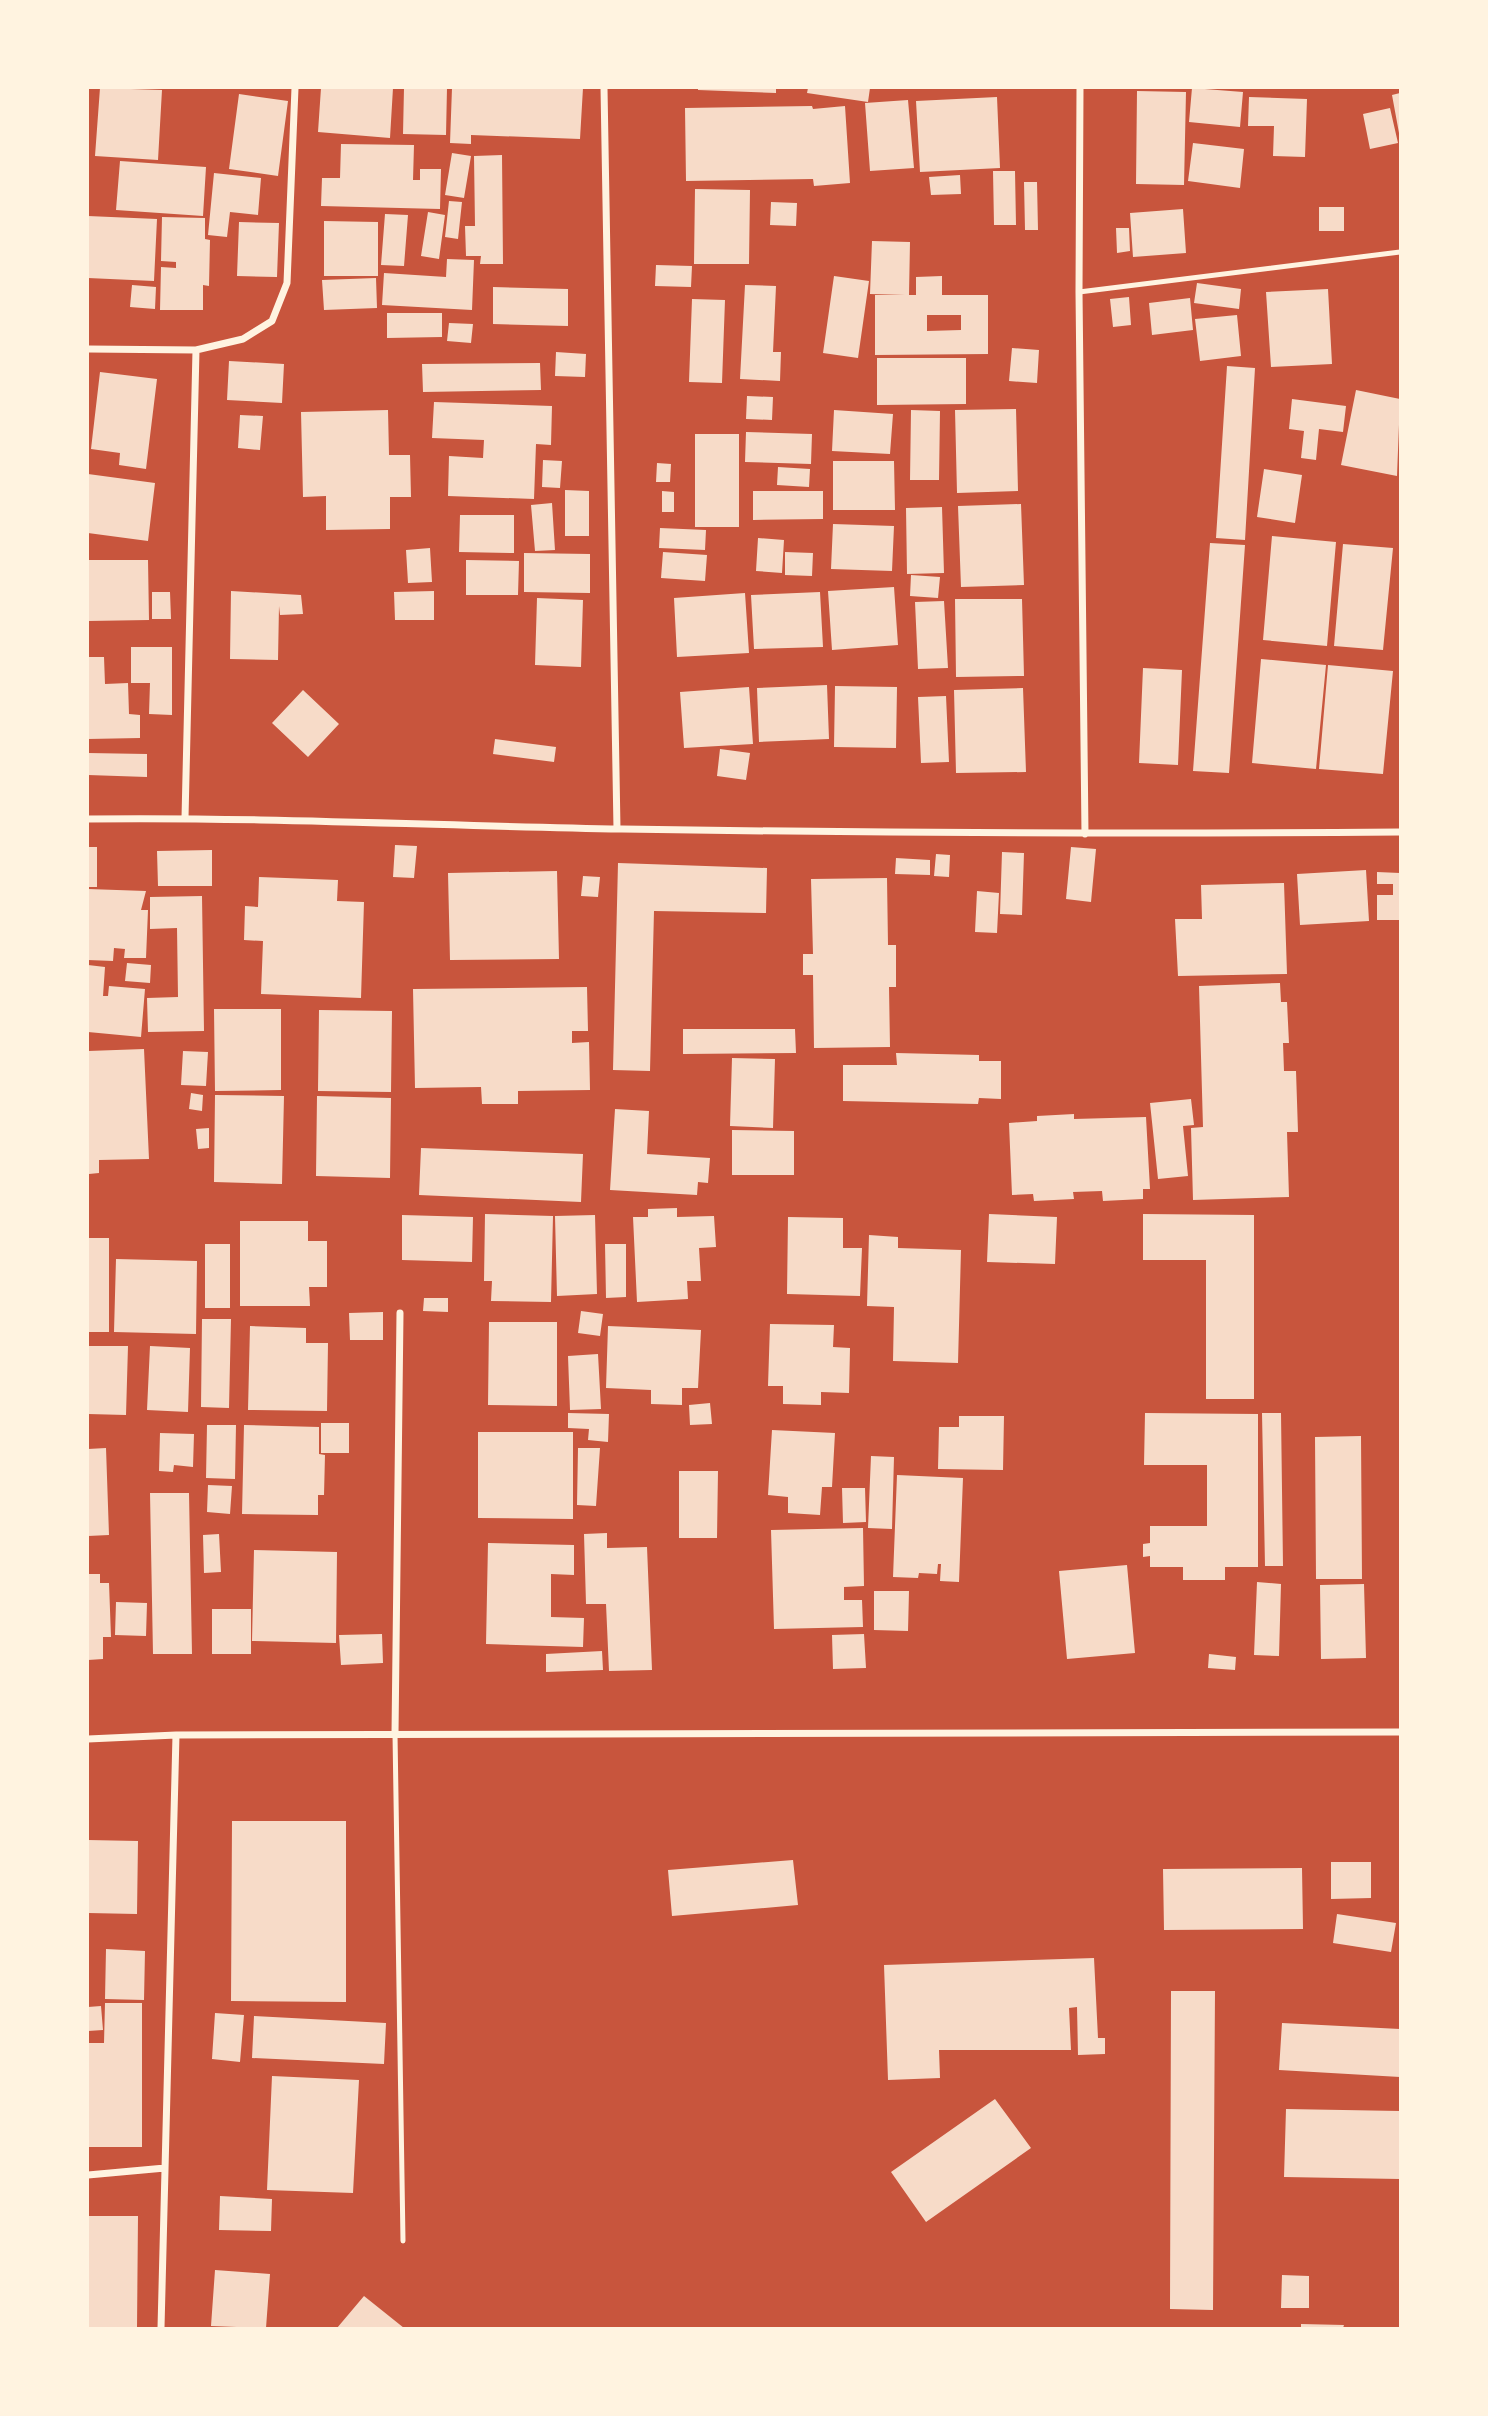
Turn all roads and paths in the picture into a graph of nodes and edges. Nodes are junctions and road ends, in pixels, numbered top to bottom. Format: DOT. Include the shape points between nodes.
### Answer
graph roads {
  1 [pos="295,88"];
  2 [pos="604,88"];
  3 [pos="1080,88"];
  4 [pos="1401,252"];
  5 [pos="1079,292"];
  6 [pos="88,349"];
  7 [pos="196,350"];
  8 [pos="185,818"];
  9 [pos="88,819"];
  10 [pos="617,828"];
  11 [pos="1401,832"];
  12 [pos="1084,834"];
  13 [pos="400,1313"];
  14 [pos="1401,1732"];
  15 [pos="395,1734"];
  16 [pos="176,1735"];
  17 [pos="88,1739"];
  18 [pos="165,2168"];
  19 [pos="88,2175"];
  20 [pos="403,2241"];
  21 [pos="161,2329"];
  1 -- 7 [label="street" via="287,283 272,321 243,340"];
  2 -- 10 [label="street"];
  3 -- 5 [label="street"];
  4 -- 5 [label="lane"];
  5 -- 12 [label="street"];
  6 -- 7 [label="street"];
  7 -- 8 [label="street"];
  8 -- 9 [label="street"];
  8 -- 10 [label="street"];
  10 -- 12 [label="street"];
  11 -- 12 [label="street"];
  13 -- 15 [label="street"];
  14 -- 15 [label="street"];
  15 -- 16 [label="street"];
  15 -- 20 [label="lane"];
  16 -- 17 [label="street"];
  16 -- 18 [label="street"];
  18 -- 19 [label="street"];
  18 -- 21 [label="street"];
}
